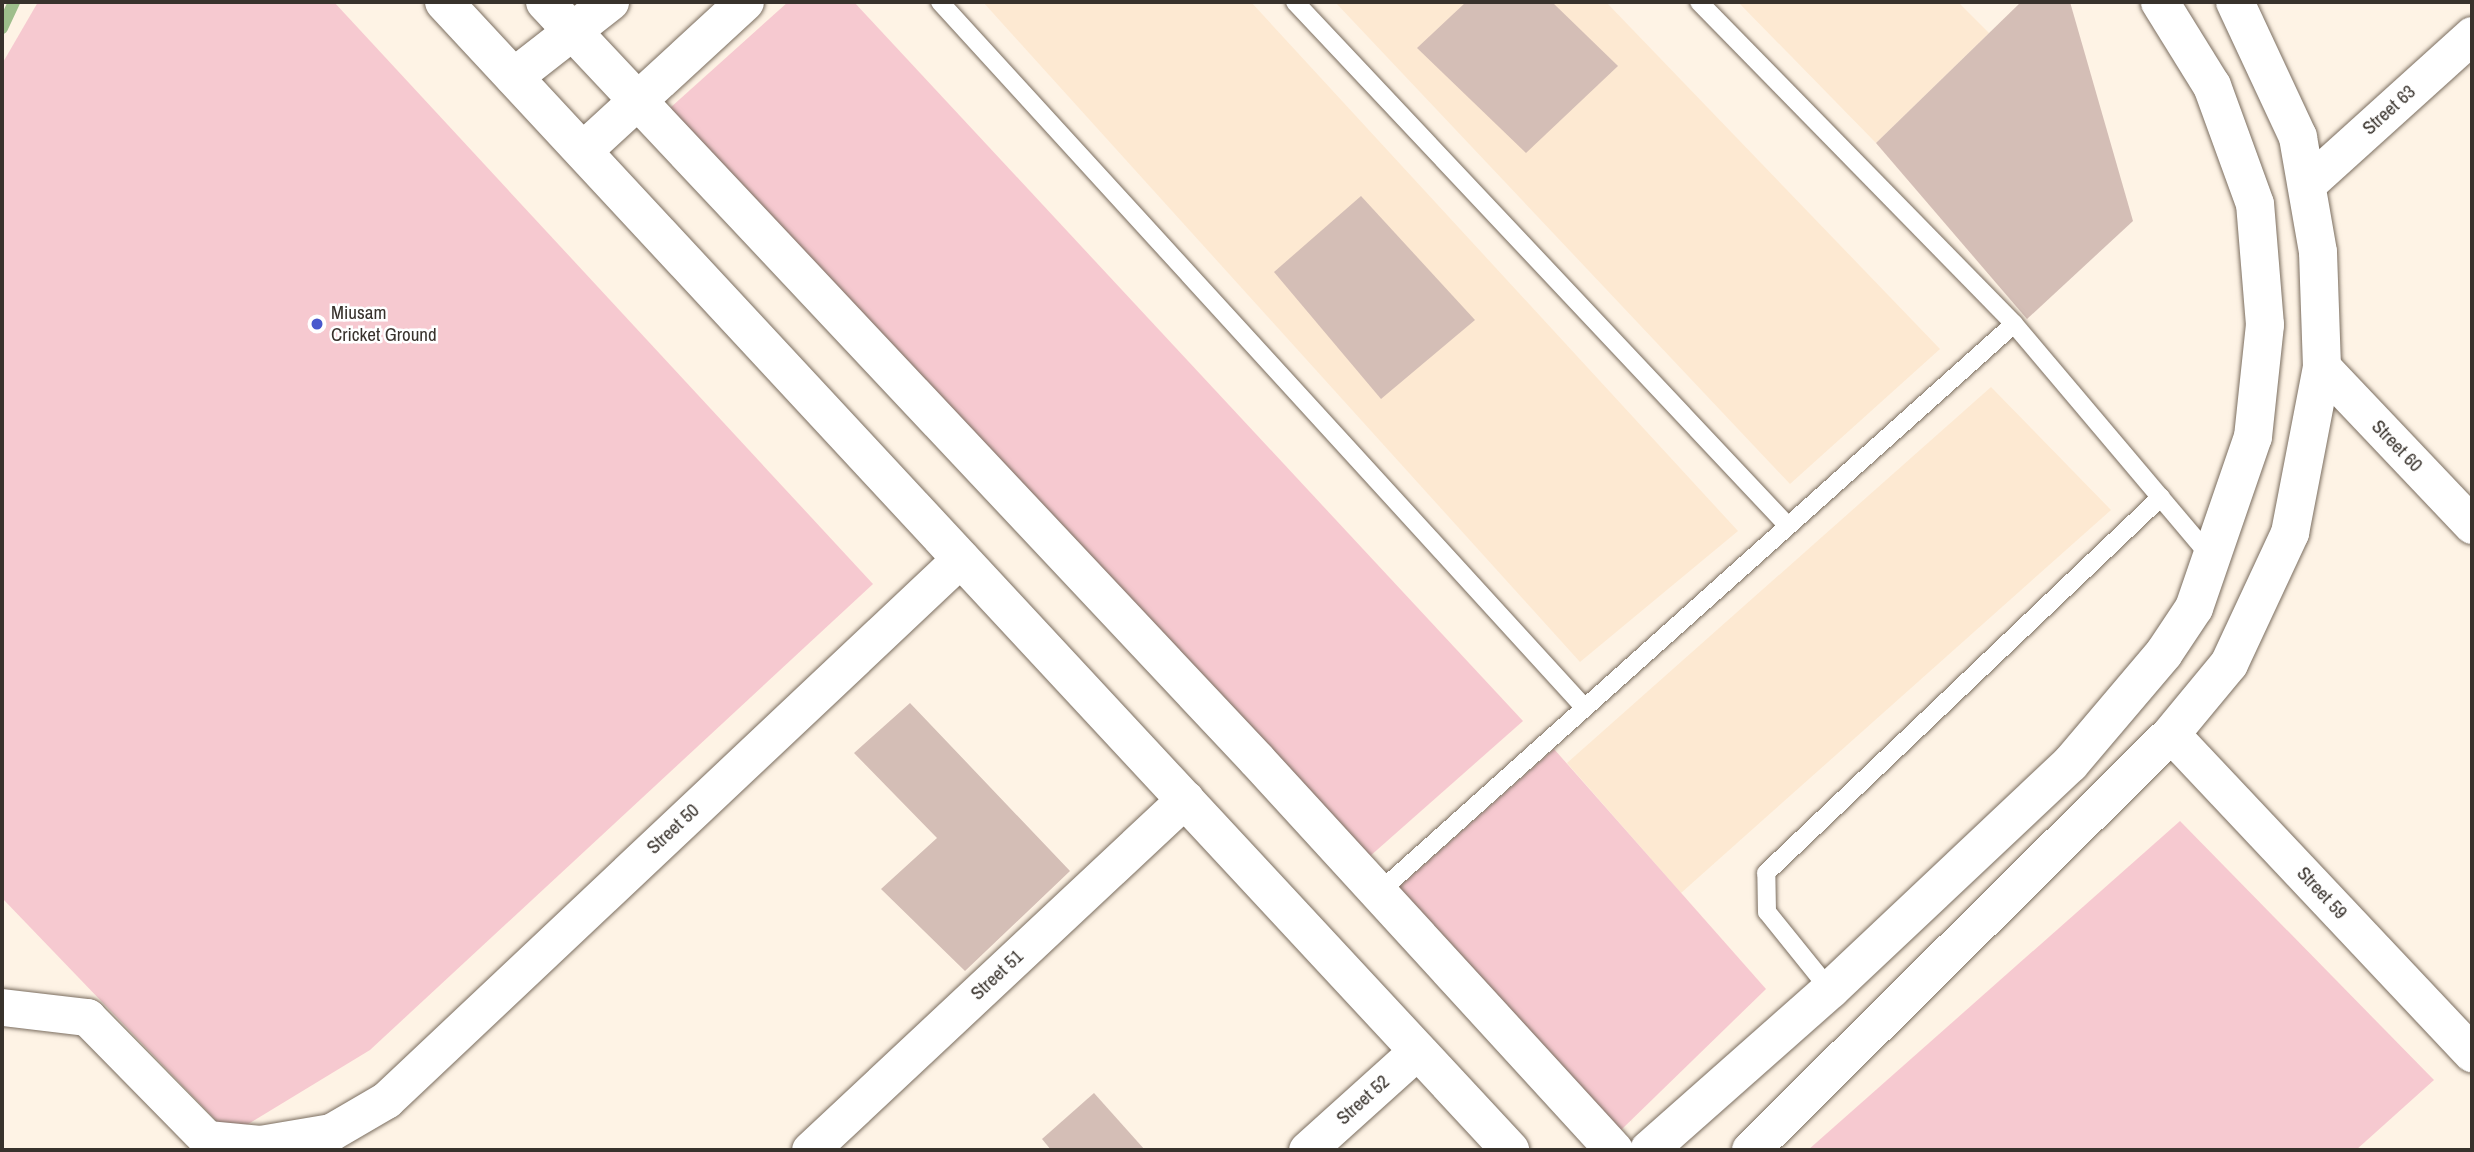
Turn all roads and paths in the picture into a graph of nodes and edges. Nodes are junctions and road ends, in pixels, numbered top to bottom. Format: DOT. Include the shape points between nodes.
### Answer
graph roads {
  1 [pos="444,2"];
  2 [pos="545,2"];
  3 [pos="610,2"];
  4 [pos="745,2"];
  5 [pos="940,2"];
  6 [pos="1295,2"];
  7 [pos="1699,2"];
  8 [pos="2160,2"];
  9 [pos="2235,2"];
  10 [pos="575,33"];
  11 [pos="2472,35"];
  12 [pos="514,77"];
  13 [pos="640,103"];
  14 [pos="583,151"];
  15 [pos="2306,185"];
  16 [pos="2014,324"];
  17 [pos="2322,367"];
  18 [pos="2161,497"];
  19 [pos="2472,525"];
  20 [pos="1788,526"];
  21 [pos="961,558"];
  22 [pos="2213,559"];
  23 [pos="1584,707"];
  24 [pos="2171,734"];
  25 [pos="1185,799"];
  26 [pos="1378,893"];
  27 [pos="1830,989"];
  28 [pos="2,1006"];
  29 [pos="1418,1051"];
  30 [pos="2472,1053"];
  31 [pos="810,1150"];
  32 [pos="1307,1150"];
  33 [pos="1510,1150"];
  34 [pos="1614,1150"];
  35 [pos="1649,1150"];
  36 [pos="1751,1150"];
  1 -- 12 [label="street"];
  2 -- 10 [label="street"];
  3 -- 10 [label="street"];
  4 -- 13 [label="street"];
  5 -- 23 [label="lane"];
  6 -- 20 [label="lane"];
  7 -- 16 [label="lane"];
  8 -- 22 [label="street" via="2212,86 2255,204 2265,325 2253,437"];
  9 -- 15 [label="street" via="2298,137"];
  10 -- 12 [label="street"];
  10 -- 13 [label="street"];
  11 -- 15 [label="street, Street 63"];
  12 -- 14 [label="street"];
  13 -- 14 [label="street"];
  13 -- 26 [label="street"];
  14 -- 21 [label="street"];
  15 -- 17 [label="street" via="2318,252"];
  16 -- 18 [label="lane"];
  16 -- 20 [label="lane"];
  17 -- 19 [label="street, Street 60"];
  17 -- 24 [label="street" via="2290,534 2229,664"];
  18 -- 22 [label="lane"];
  18 -- 27 [label="lane" via="1766,873 1767,912"];
  20 -- 23 [label="lane"];
  21 -- 25 [label="street"];
  21 -- 28 [label="street, Street 50" via="386,1100 331,1132 260,1144 207,1139 87,1017"];
  22 -- 27 [label="street" via="2194,608 2164,653 2070,764"];
  23 -- 26 [label="lane"];
  24 -- 30 [label="street, Street 59"];
  24 -- 36 [label="street"];
  25 -- 29 [label="street"];
  25 -- 31 [label="street, Street 51"];
  26 -- 34 [label="street"];
  27 -- 35 [label="street"];
  29 -- 32 [label="street, Street 52"];
  29 -- 33 [label="street"];
}
